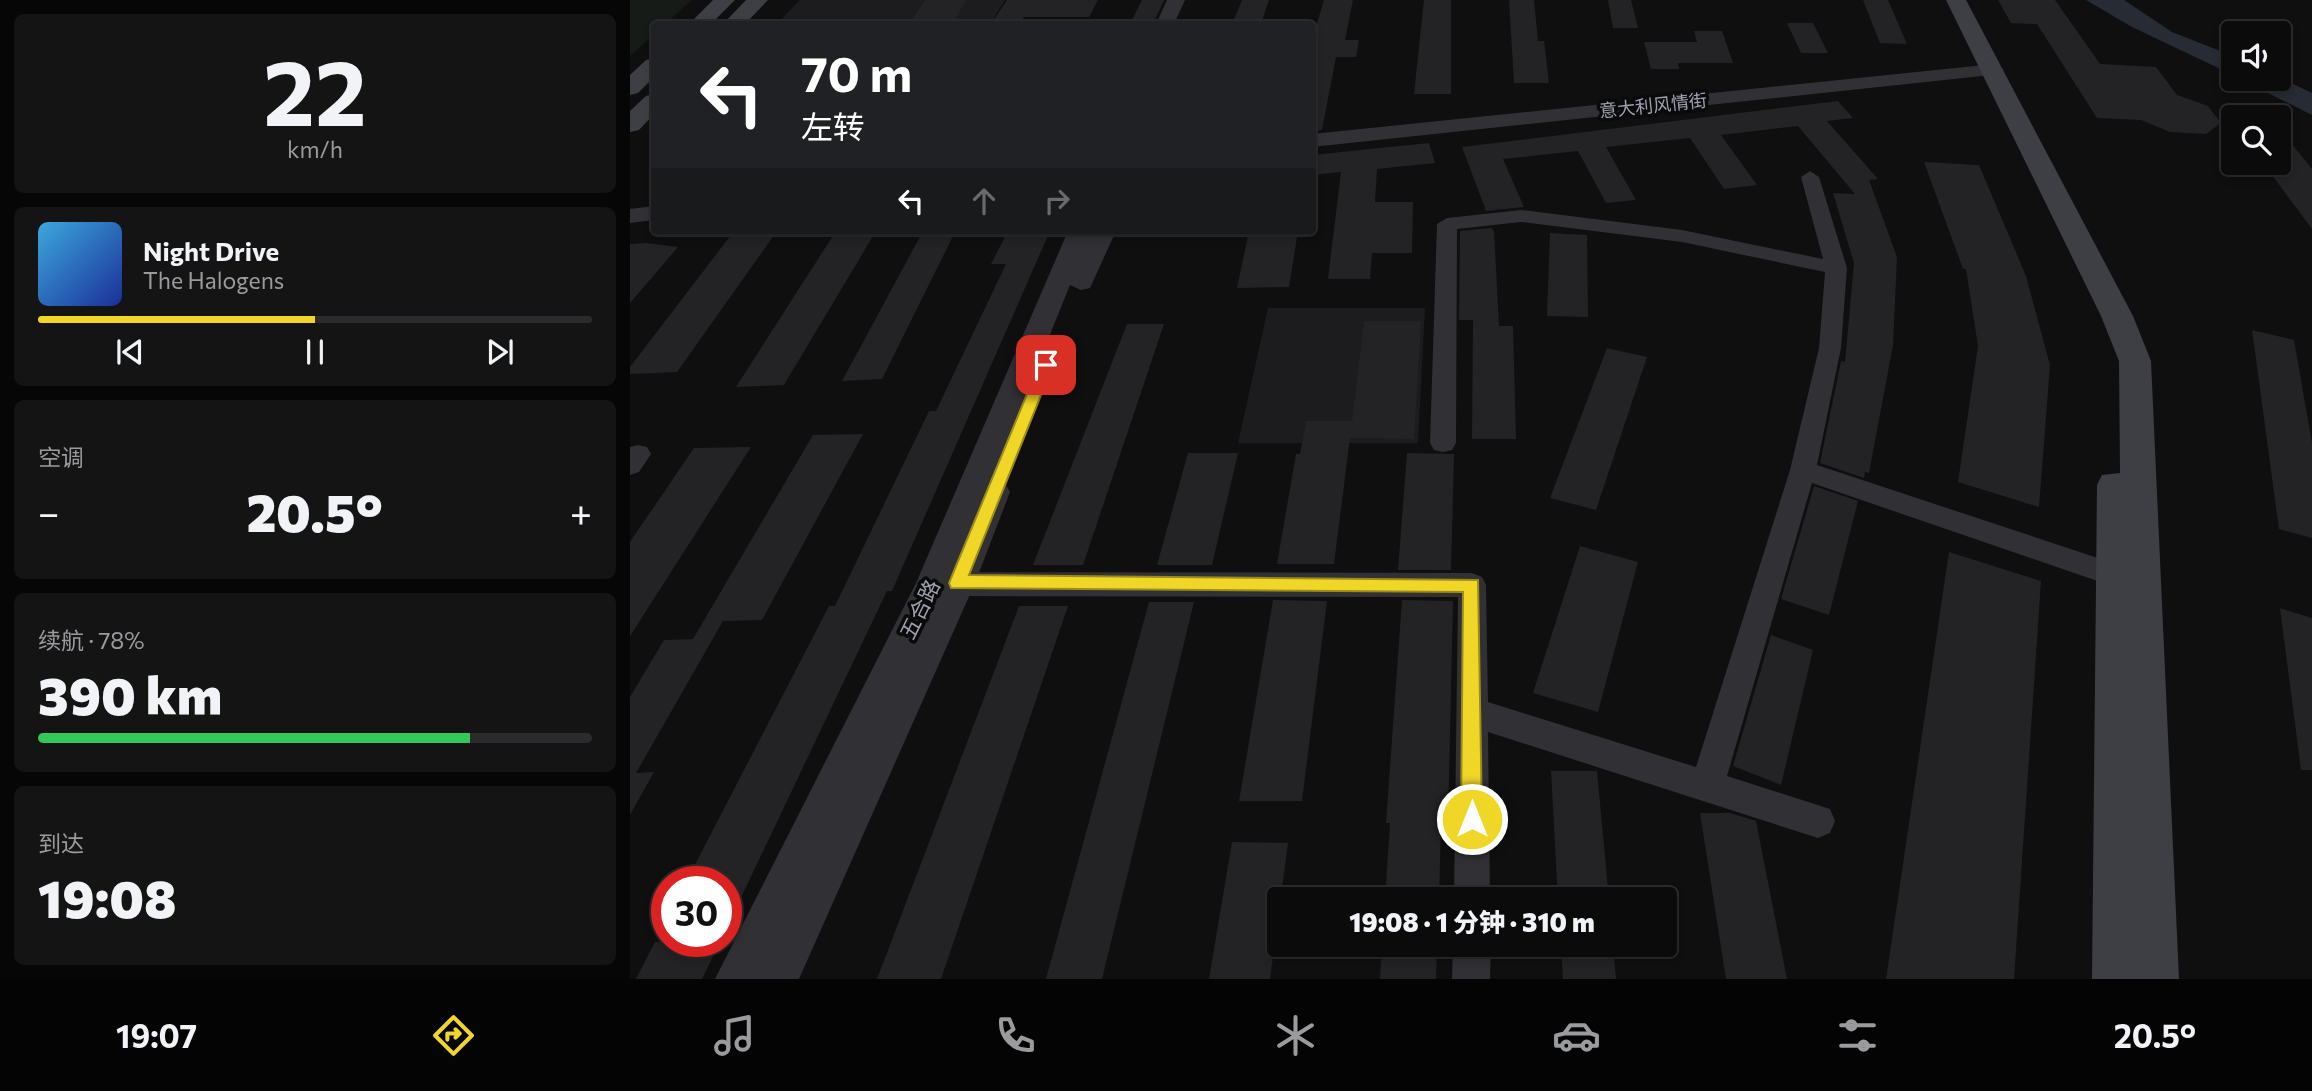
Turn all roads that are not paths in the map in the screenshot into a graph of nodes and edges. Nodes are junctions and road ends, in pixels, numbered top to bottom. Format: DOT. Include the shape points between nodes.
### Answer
graph roads {
  1 [pos="725,0"];
  2 [pos="758,0"];
  3 [pos="1176,0"];
  4 [pos="1944,0"];
  5 [pos="1956,0"];
  6 [pos="702,21"];
  7 [pos="736,21"];
  8 [pos="1166,21"];
  9 [pos="1985,65"];
  10 [pos="651,68"];
  11 [pos="630,88"];
  12 [pos="651,104"];
  13 [pos="630,125"];
  14 [pos="1316,130"];
  15 [pos="1316,141"];
  16 [pos="1810,177"];
  17 [pos="651,199"];
  18 [pos="630,202"];
  19 [pos="651,214"];
  20 [pos="630,216"];
  21 [pos="1078,235"];
  22 [pos="1102,235"];
  23 [pos="1836,268"];
  24 [pos="1443,443"];
  25 [pos="1802,470"];
  26 [pos="2115,575"];
  27 [pos="945,583"];
  28 [pos="1472,712"];
  29 [pos="1707,786"];
  30 [pos="1818,821"];
  31 [pos="1472,887"];
  32 [pos="1472,957"];
  33 [pos="738,979"];
  34 [pos="776,979"];
  35 [pos="1471,979"];
  36 [pos="2118,979"];
  37 [pos="2153,979"];
  1 -- 6 [label="main road"];
  2 -- 7 [label="main road"];
  3 -- 8 [label="street"];
  4 -- 9 [label="main road"];
  5 -- 9 [label="main road"];
  9 -- 14 [label="street, 意大利风情街"];
  9 -- 15 [label="street, 意大利风情街"];
  9 -- 26 [label="main road" via="2107,348 2114,382"];
  9 -- 37 [label="main road" via="2118,316 2135,361"];
  10 -- 11 [label="main road"];
  12 -- 13 [label="main road"];
  16 -- 23 [label="street"];
  17 -- 18 [label="street"];
  19 -- 20 [label="street"];
  21 -- 27 [label="street, 五合路"];
  22 -- 27 [label="street, 五合路"];
  23 -- 24 [label="street" via="1682,236 1521,216 1447,224"];
  23 -- 25 [label="street" via="1830,348"];
  25 -- 26 [label="street"];
  25 -- 29 [label="street"];
  26 -- 36 [label="main road"];
  27 -- 28 [label="street" via="1472,585"];
  27 -- 33 [label="street, 五合路"];
  27 -- 34 [label="street, 五合路"];
  28 -- 29 [label="street"];
  28 -- 31 [label="street"];
  29 -- 30 [label="street"];
  32 -- 35 [label="street"];
}
